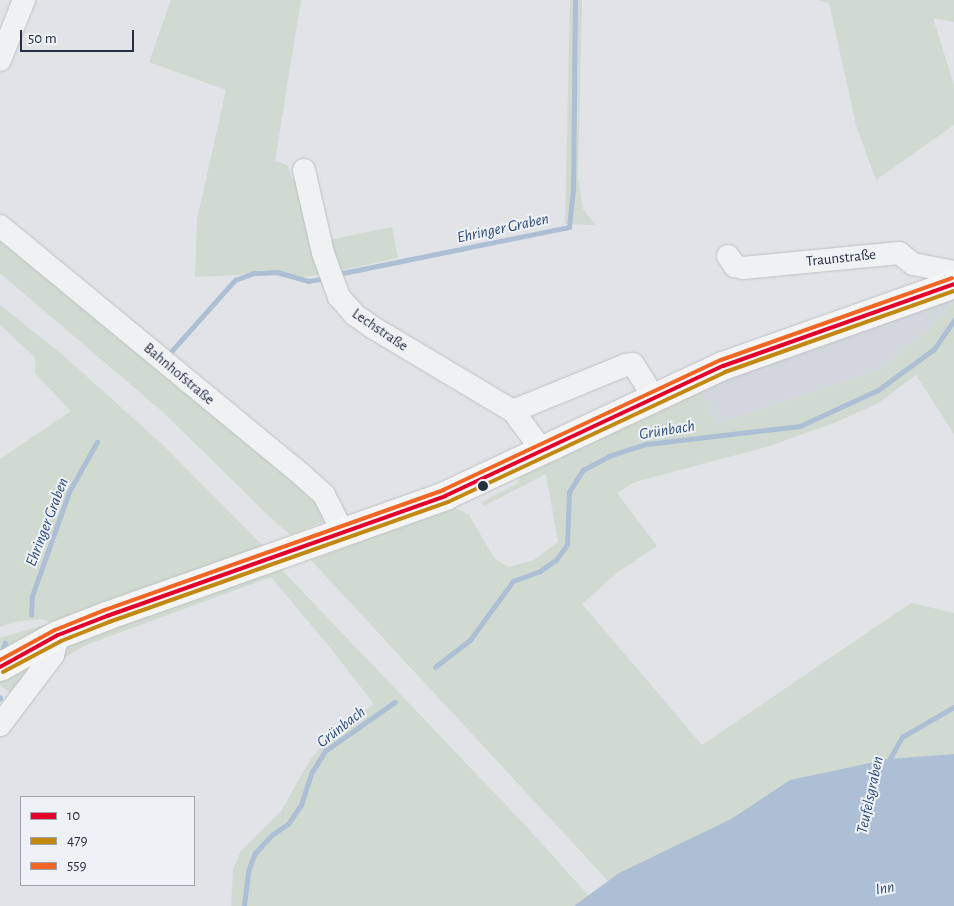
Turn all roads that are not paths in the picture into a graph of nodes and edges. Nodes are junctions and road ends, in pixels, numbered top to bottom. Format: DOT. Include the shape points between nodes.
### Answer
graph roads {
  1 [pos="24,0"];
  2 [pos="0,60"];
  3 [pos="304,170"];
  4 [pos="0,226"];
  5 [pos="728,256"];
  6 [pos="954,272"];
  7 [pos="954,284"];
  8 [pos="646,385"];
  9 [pos="513,411"];
  10 [pos="542,450"];
  11 [pos="344,534"];
  12 [pos="58,635"];
  13 [pos="0,667"];
  14 [pos="0,725"];
  1 -- 2 [label="street"];
  3 -- 9 [label="street, Lechstraße" via="332,283 345,304 372,327"];
  4 -- 11 [label="street, Bahnhofstraße" via="302,475 324,496"];
  5 -- 6 [label="street, Traunstraße" via="735,266 743,268 899,253 913,264"];
  7 -- 10 [label="main road" via="723,366"];
  8 -- 9 [label="street" via="633,364 626,365"];
  9 -- 10 [label="street, Lechstraße"];
  10 -- 11 [label="main road" via="445,496"];
  11 -- 12 [label="main road"];
  12 -- 13 [label="main road"];
  12 -- 14 [label="street" via="53,655"];
}
